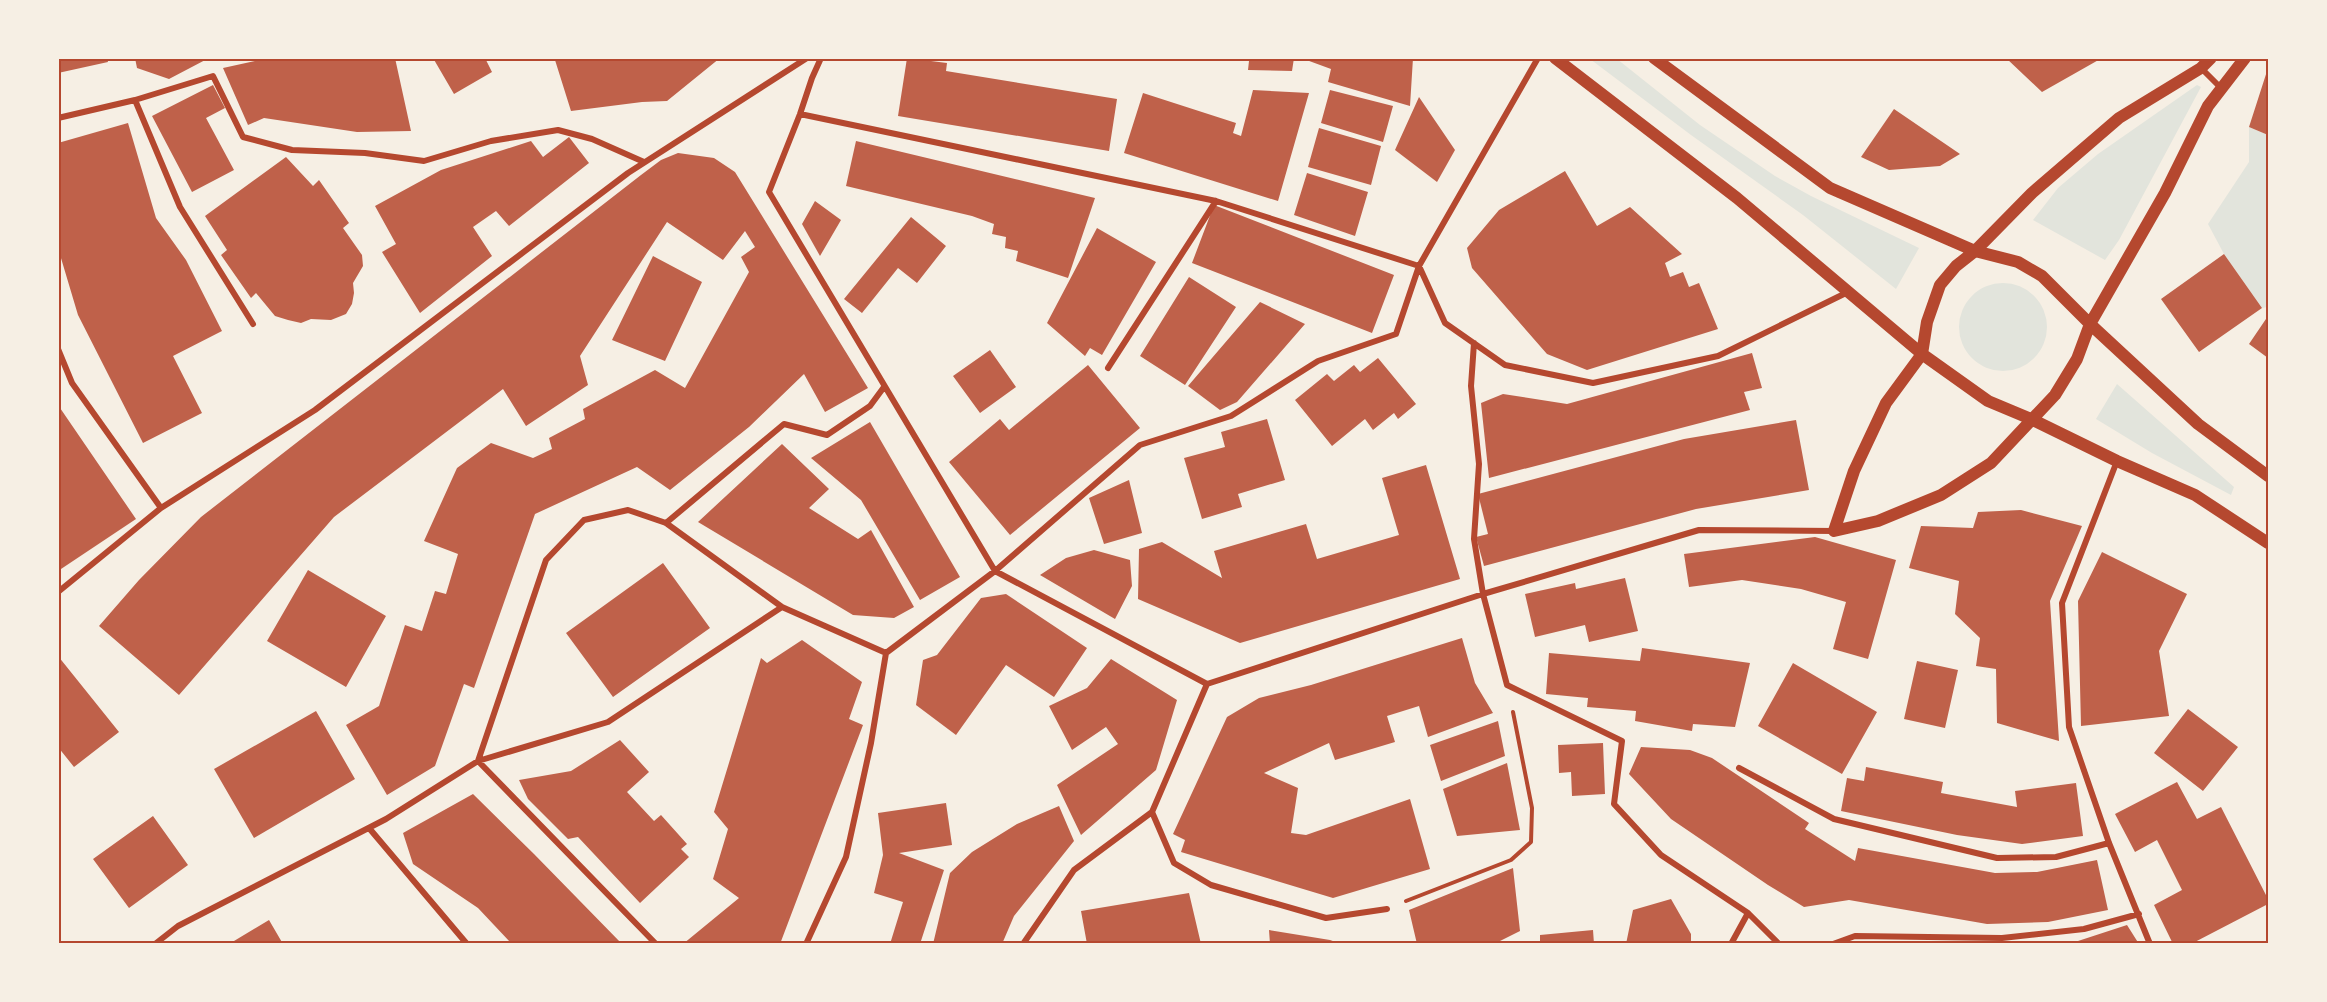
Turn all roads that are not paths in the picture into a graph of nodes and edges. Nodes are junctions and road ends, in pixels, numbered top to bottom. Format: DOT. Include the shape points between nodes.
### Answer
graph roads {
  1 [pos="807,58"];
  2 [pos="821,58"];
  3 [pos="1538,58"];
  4 [pos="1555,58"];
  5 [pos="1654,58"];
  6 [pos="2211,58"];
  7 [pos="2244,58"];
  8 [pos="2201,68"];
  9 [pos="2221,88"];
  10 [pos="135,100"];
  11 [pos="800,114"];
  12 [pos="58,118"];
  13 [pos="644,162"];
  14 [pos="1216,201"];
  15 [pos="1975,250"];
  16 [pos="1419,266"];
  17 [pos="1850,291"];
  18 [pos="253,324"];
  19 [pos="2090,324"];
  20 [pos="1474,343"];
  21 [pos="58,349"];
  22 [pos="1922,354"];
  23 [pos="1108,368"];
  24 [pos="884,387"];
  25 [pos="2031,418"];
  26 [pos="2117,461"];
  27 [pos="2268,476"];
  28 [pos="161,508"];
  29 [pos="666,523"];
  30 [pos="1834,531"];
  31 [pos="2268,543"];
  32 [pos="995,571"];
  33 [pos="58,592"];
  34 [pos="1483,594"];
  35 [pos="782,608"];
  36 [pos="886,653"];
  37 [pos="1207,684"];
  38 [pos="478,761"];
  39 [pos="1739,768"];
  40 [pos="1152,812"];
  41 [pos="369,828"];
  42 [pos="2109,843"];
  43 [pos="1387,909"];
  44 [pos="1748,913"];
  45 [pos="2139,914"];
  46 [pos="155,944"];
  47 [pos="467,944"];
  48 [pos="656,944"];
  49 [pos="806,944"];
  50 [pos="1023,944"];
  51 [pos="1731,944"];
  52 [pos="1779,944"];
  53 [pos="1833,944"];
  54 [pos="2150,944"];
  1 -- 13 [label="street"];
  2 -- 11 [label="street"];
  3 -- 16 [label="street"];
  4 -- 17 [label="main road"];
  5 -- 15 [label="main road" via="1830,188"];
  6 -- 8 [label="main road"];
  7 -- 9 [label="main road"];
  8 -- 9 [label="street"];
  8 -- 15 [label="main road" via="2119,118 2032,193"];
  9 -- 19 [label="main road"];
  10 -- 12 [label="street"];
  10 -- 13 [label="street" via="213,76 243,137 292,150 365,153 424,161 492,141 558,130 592,138"];
  10 -- 18 [label="street" via="180,207"];
  11 -- 14 [label="street"];
  11 -- 24 [label="street" via="769,192"];
  13 -- 28 [label="street" via="315,410"];
  14 -- 16 [label="street"];
  14 -- 23 [label="street"];
  15 -- 19 [label="main road" via="2018,262 2042,276"];
  15 -- 22 [label="main road" via="1940,285 1927,322"];
  16 -- 20 [label="street" via="1445,323"];
  16 -- 32 [label="street" via="1396,334 1318,361 1231,416 1140,445"];
  17 -- 20 [label="street" via="1718,356 1593,383 1505,365"];
  17 -- 22 [label="main road"];
  19 -- 25 [label="main road" via="2077,359 2055,394"];
  19 -- 27 [label="main road" via="2198,424"];
  20 -- 34 [label="street" via="1471,386 1479,464 1474,539"];
  21 -- 28 [label="street" via="72,383"];
  22 -- 25 [label="main road" via="1988,401"];
  22 -- 30 [label="main road" via="1886,403 1854,471"];
  24 -- 29 [label="street" via="870,406 827,435 784,424"];
  24 -- 32 [label="street"];
  25 -- 26 [label="main road"];
  25 -- 30 [label="main road" via="1991,463 1941,495 1878,521"];
  26 -- 31 [label="main road" via="2195,495"];
  26 -- 42 [label="street" via="2062,603 2069,727"];
  28 -- 33 [label="street"];
  29 -- 35 [label="street"];
  29 -- 38 [label="street" via="628,510 584,520 546,560"];
  30 -- 34 [label="street" via="1699,530"];
  32 -- 36 [label="street"];
  32 -- 37 [label="street"];
  34 -- 37 [label="street"];
  34 -- 44 [label="street" via="1507,685 1622,741 1614,804 1662,855"];
  35 -- 36 [label="street"];
  35 -- 38 [label="street" via="608,722"];
  36 -- 49 [label="street" via="846,857"];
  37 -- 40 [label="street"];
  38 -- 41 [label="street"];
  38 -- 48 [label="street"];
  39 -- 42 [label="street" via="1834,819 1997,858 2056,857"];
  40 -- 43 [label="street" via="1174,863 1211,885 1326,918"];
  40 -- 50 [label="street" via="1074,870"];
  41 -- 46 [label="street" via="178,926"];
  41 -- 47 [label="street"];
  42 -- 45 [label="street"];
  44 -- 51 [label="street"];
  44 -- 52 [label="street"];
  45 -- 53 [label="street" via="2084,929 2002,938 1855,936"];
  45 -- 54 [label="street"];
}
